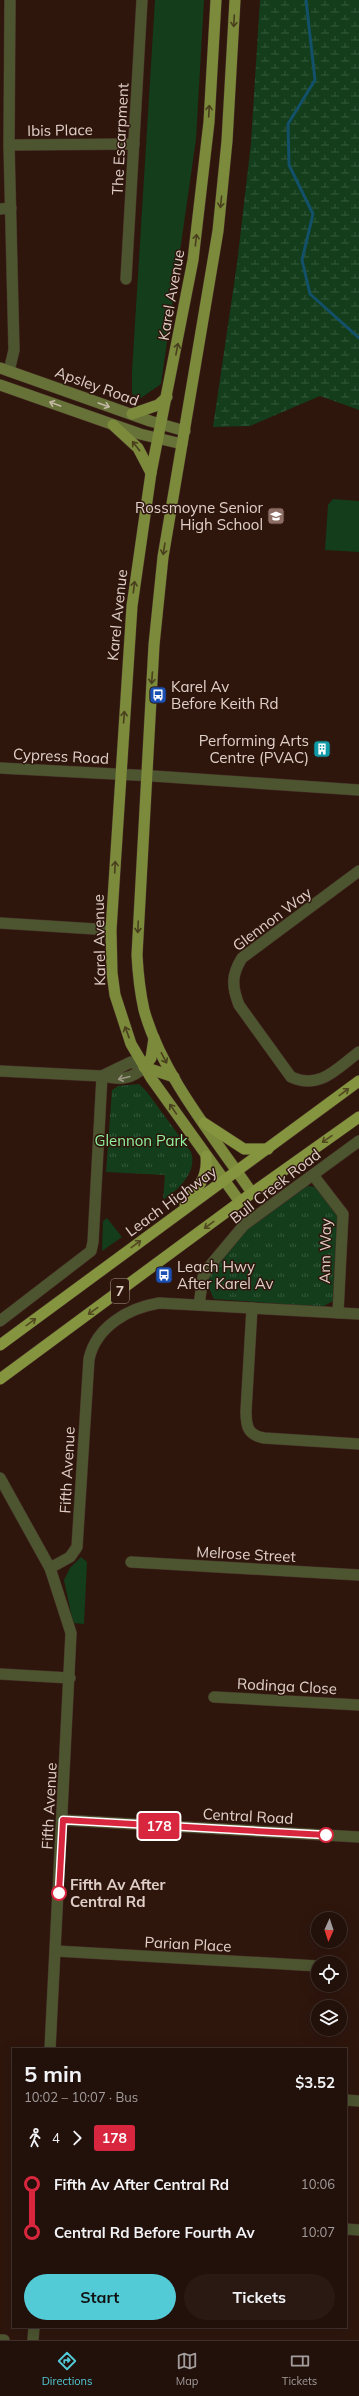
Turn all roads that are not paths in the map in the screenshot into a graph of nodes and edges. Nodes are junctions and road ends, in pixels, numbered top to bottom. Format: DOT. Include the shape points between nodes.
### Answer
graph roads {
  1 [pos="10,0"];
  2 [pos="142,0"];
  3 [pos="216,0"];
  4 [pos="235,0"];
  5 [pos="4,80"];
  6 [pos="134,144"];
  7 [pos="9,145"];
  8 [pos="5,209"];
  9 [pos="126,279"];
  10 [pos="5,370"];
  11 [pos="0,385"];
  12 [pos="168,397"];
  13 [pos="132,414"];
  14 [pos="162,424"];
  15 [pos="113,425"];
  16 [pos="184,431"];
  17 [pos="158,440"];
  18 [pos="182,444"];
  19 [pos="151,473"];
  20 [pos="0,768"];
  21 [pos="120,774"];
  22 [pos="146,775"];
  23 [pos="359,790"];
  24 [pos="359,871"];
  25 [pos="0,923"];
  26 [pos="111,930"];
  27 [pos="154,1038"];
  28 [pos="359,1052"];
  29 [pos="144,1067"];
  30 [pos="0,1071"];
  31 [pos="102,1076"];
  32 [pos="174,1077"];
  33 [pos="359,1081"];
  34 [pos="359,1117"];
  35 [pos="204,1123"];
  36 [pos="359,1141"];
  37 [pos="268,1149"];
  38 [pos="206,1156"];
  39 [pos="237,1172"];
  40 [pos="313,1175"];
  41 [pos="224,1180"];
  42 [pos="252,1193"];
  43 [pos="240,1202"];
  44 [pos="177,1214"];
  45 [pos="199,1305"];
  46 [pos="252,1308"];
  47 [pos="338,1313"];
  48 [pos="359,1314"];
  49 [pos="0,1321"];
  50 [pos="0,1345"];
  51 [pos="0,1379"];
  52 [pos="359,1444"];
  53 [pos="0,1478"];
  54 [pos="0,1492"];
  55 [pos="13,1504"];
  56 [pos="131,1562"];
  57 [pos="50,1568"];
  58 [pos="359,1575"];
  59 [pos="0,1674"];
  60 [pos="70,1678"];
  61 [pos="214,1697"];
  62 [pos="359,1705"];
  63 [pos="63,1820"];
  64 [pos="359,1837"];
  65 [pos="56,1951"];
  66 [pos="311,1966"];
  67 [pos="50,2048"];
  68 [pos="347,2100"];
  69 [pos="359,2101"];
  70 [pos="347,2229"];
  71 [pos="359,2230"];
  72 [pos="34,2328"];
  73 [pos="0,2340"];
  74 [pos="4,2340"];
  75 [pos="33,2340"];
  1 -- 5 [label="street"];
  2 -- 6 [label="street, The Escarpment"];
  12 -- 3 [label="main road, Karel Avenue, one-way" via="191,272 202,190"];
  4 -- 16 [label="main road, one-way" via="227,141 218,232"];
  5 -- 7 [label="street"];
  6 -- 7 [label="street, Ibis Place"];
  6 -- 9 [label="street, The Escarpment"];
  7 -- 8 [label="street"];
  8 -- 10 [label="street" via="14,350"];
  10 -- 13 [label="main road, Apsley Road, one-way"];
  15 -- 11 [label="main road, Apsley Road, one-way"];
  12 -- 13 [label="main road" via="158,405"];
  12 -- 14 [label="main road, Karel Avenue"];
  13 -- 14 [label="main road, Apsley Road"];
  14 -- 16 [label="main road, Apsley Road"];
  14 -- 17 [label="main road, Karel Avenue"];
  15 -- 17 [label="main road, Apsley Road"];
  19 -- 15 [label="main road, one-way" via="138,448"];
  16 -- 18 [label="main road"];
  17 -- 18 [label="main road, Apsley Road"];
  17 -- 19 [label="main road, Karel Avenue"];
  18 -- 22 [label="main road, one-way" via="161,579"];
  21 -- 19 [label="main road, Karel Avenue, one-way" via="132,606"];
  20 -- 21 [label="street, Cypress Road"];
  21 -- 22 [label="street, Cypress Road"];
  26 -- 21 [label="main road, Karel Avenue, one-way"];
  22 -- 23 [label="street, Cypress Road"];
  22 -- 27 [label="main road, one-way" via="137,955 144,1009"];
  24 -- 28 [label="street, Glennon Way" via="242,958 232,978 233,991 239,1005 291,1077 302,1082 314,1082"];
  25 -- 26 [label="street"];
  29 -- 26 [label="main road, Karel Avenue, one-way" via="131,1044 115,995"];
  27 -- 29 [label="main road" via="151,1058"];
  27 -- 32 [label="main road, one-way"];
  29 -- 31 [label="street" via="131,1062"];
  29 -- 32 [label="main road"];
  38 -- 29 [label="main road, Karel Avenue, one-way"];
  30 -- 31 [label="street"];
  31 -- 49 [label="street" via="91,1251"];
  32 -- 35 [label="main road"];
  37 -- 33 [label="highway, Leach Highway / 7, one-way"];
  34 -- 42 [label="highway, 7, one-way"];
  35 -- 37 [label="highway" via="244,1149"];
  35 -- 39 [label="main road"];
  36 -- 40 [label="street, Bull Creek Road"];
  37 -- 39 [label="highway, Leach Highway / 7"];
  38 -- 41 [label="main road, Karel Avenue"];
  38 -- 44 [label="highway" via="207,1169 203,1181"];
  39 -- 41 [label="highway, Leach Highway / 7"];
  39 -- 42 [label="main road"];
  40 -- 45 [label="street, Bull Creek Road" via="244,1225 208,1268 203,1277"];
  40 -- 47 [label="street, Ann Way" via="343,1214"];
  41 -- 43 [label="main road, Karel Avenue"];
  41 -- 44 [label="highway, Leach Highway / 7"];
  42 -- 43 [label="highway, 7"];
  43 -- 51 [label="highway, 7, one-way"];
  50 -- 44 [label="highway, Leach Highway / 7, one-way"];
  45 -- 46 [label="street, Fifth Avenue"];
  45 -- 57 [label="street, Fifth Avenue" via="159,1303 137,1308 101,1333 94,1342 89,1359 77,1547 70,1557"];
  46 -- 47 [label="street, Fifth Avenue"];
  46 -- 52 [label="street" via="246,1411 248,1431 264,1438"];
  47 -- 48 [label="street, Fifth Avenue"];
  53 -- 55 [label="street, Fifth Avenue"];
  54 -- 55 [label="street, Fifth Avenue"];
  55 -- 57 [label="street, Fifth Avenue"];
  56 -- 58 [label="street, Melrose Street"];
  57 -- 60 [label="street, Fifth Avenue" via="71,1633"];
  59 -- 60 [label="street"];
  60 -- 63 [label="street, Fifth Avenue"];
  61 -- 62 [label="street, Rodinga Close"];
  63 -- 64 [label="street, Central Road"];
  63 -- 65 [label="street, Fifth Avenue"];
  65 -- 66 [label="street, Parian Place"];
  65 -- 67 [label="street, Fifth Avenue"];
  68 -- 69 [label="street"];
  70 -- 71 [label="street"];
  72 -- 75 [label="street"];
  73 -- 74 [label="street"];
}
